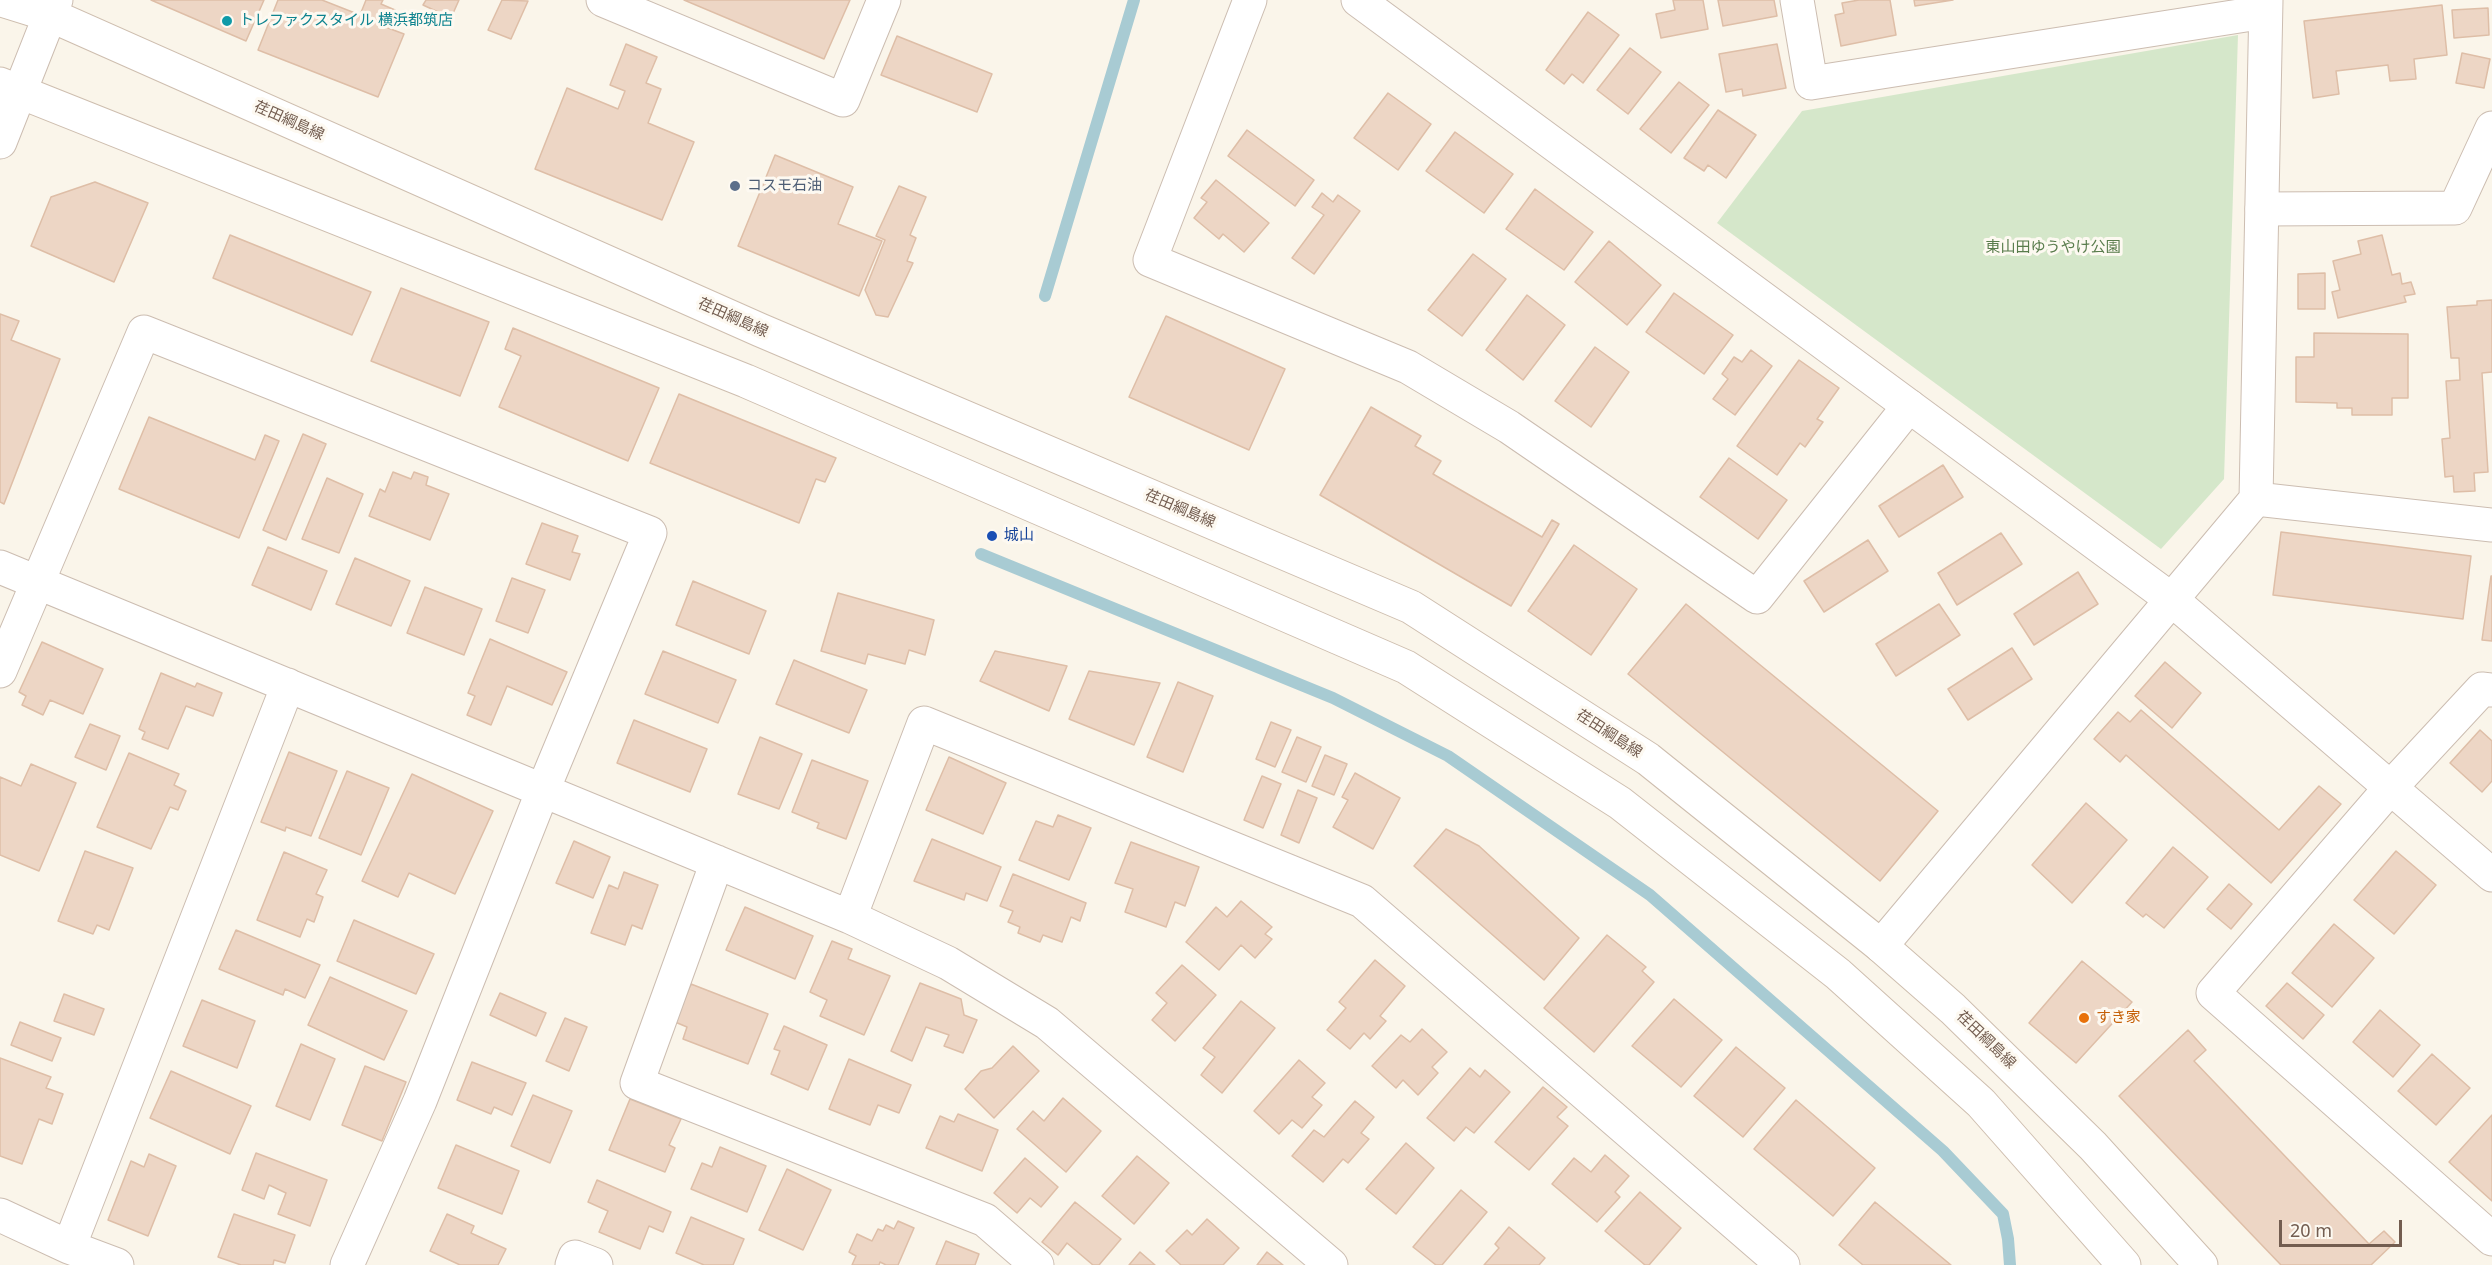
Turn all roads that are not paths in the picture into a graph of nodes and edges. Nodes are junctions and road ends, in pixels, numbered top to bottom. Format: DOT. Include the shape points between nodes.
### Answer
graph roads {
  1 [pos="3,0"];
  2 [pos="603,0"];
  3 [pos="884,0"];
  4 [pos="1250,0"];
  5 [pos="1358,0"];
  6 [pos="1797,0"];
  7 [pos="2266,6"];
  8 [pos="53,7"];
  9 [pos="11,88"];
  10 [pos="2492,128"];
  11 [pos="0,142"];
  12 [pos="2262,209"];
  13 [pos="1909,406"];
  14 [pos="2256,499"];
  15 [pos="2492,525"];
  16 [pos="0,567"];
  17 [pos="36,583"];
  18 [pos="2171,599"];
  19 [pos="0,671"];
  20 [pos="288,686"];
  21 [pos="2492,690"];
  22 [pos="2391,787"];
  23 [pos="543,790"];
  24 [pos="717,862"];
  25 [pos="2492,876"];
  26 [pos="850,917"];
  27 [pos="1881,946"];
  28 [pos="0,1215"];
  29 [pos="2492,1239"];
  30 [pos="69,1247"];
  31 [pos="117,1265"];
  32 [pos="347,1265"];
  33 [pos="572,1265"];
  34 [pos="596,1265"];
  35 [pos="1037,1265"];
  36 [pos="1331,1265"];
  37 [pos="1783,1265"];
  38 [pos="2124,1265"];
  39 [pos="2201,1265"];
  1 -- 8 [label="street, 荏田綱島線"];
  2 -- 3 [label="street" via="843,100"];
  4 -- 13 [label="street" via="1150,260 1408,367 1509,427 1756,597"];
  5 -- 13 [label="street"];
  6 -- 7 [label="street" via="1811,83"];
  7 -- 12 [label="street"];
  8 -- 9 [label="street"];
  8 -- 27 [label="street, 荏田綱島線" via="760,330 1410,607 1648,759"];
  9 -- 11 [label="street"];
  9 -- 38 [label="street" via="746,381 1406,667 1620,803 1838,974 1981,1103"];
  10 -- 12 [label="street" via="2456,208"];
  12 -- 14 [label="street"];
  13 -- 18 [label="street"];
  14 -- 15 [label="street"];
  14 -- 18 [label="street"];
  16 -- 17 [label="street"];
  17 -- 19 [label="street"];
  17 -- 20 [label="street"];
  17 -- 23 [label="street" via="144,332 650,533"];
  18 -- 22 [label="street"];
  18 -- 27 [label="street"];
  20 -- 23 [label="street"];
  20 -- 30 [label="street"];
  21 -- 22 [label="street" via="2482,689"];
  22 -- 25 [label="street"];
  22 -- 29 [label="street" via="2213,993"];
  23 -- 24 [label="street"];
  23 -- 32 [label="street" via="420,1101"];
  24 -- 26 [label="street"];
  24 -- 35 [label="street" via="637,1083 985,1220"];
  26 -- 36 [label="street" via="948,963 1047,1023"];
  26 -- 37 [label="street" via="924,723 1362,902"];
  27 -- 39 [label="street, 荏田綱島線" via="1953,1009 2093,1146"];
  28 -- 30 [label="street"];
  30 -- 31 [label="street"];
  33 -- 34 [label="street" via="574,1257"];
}
